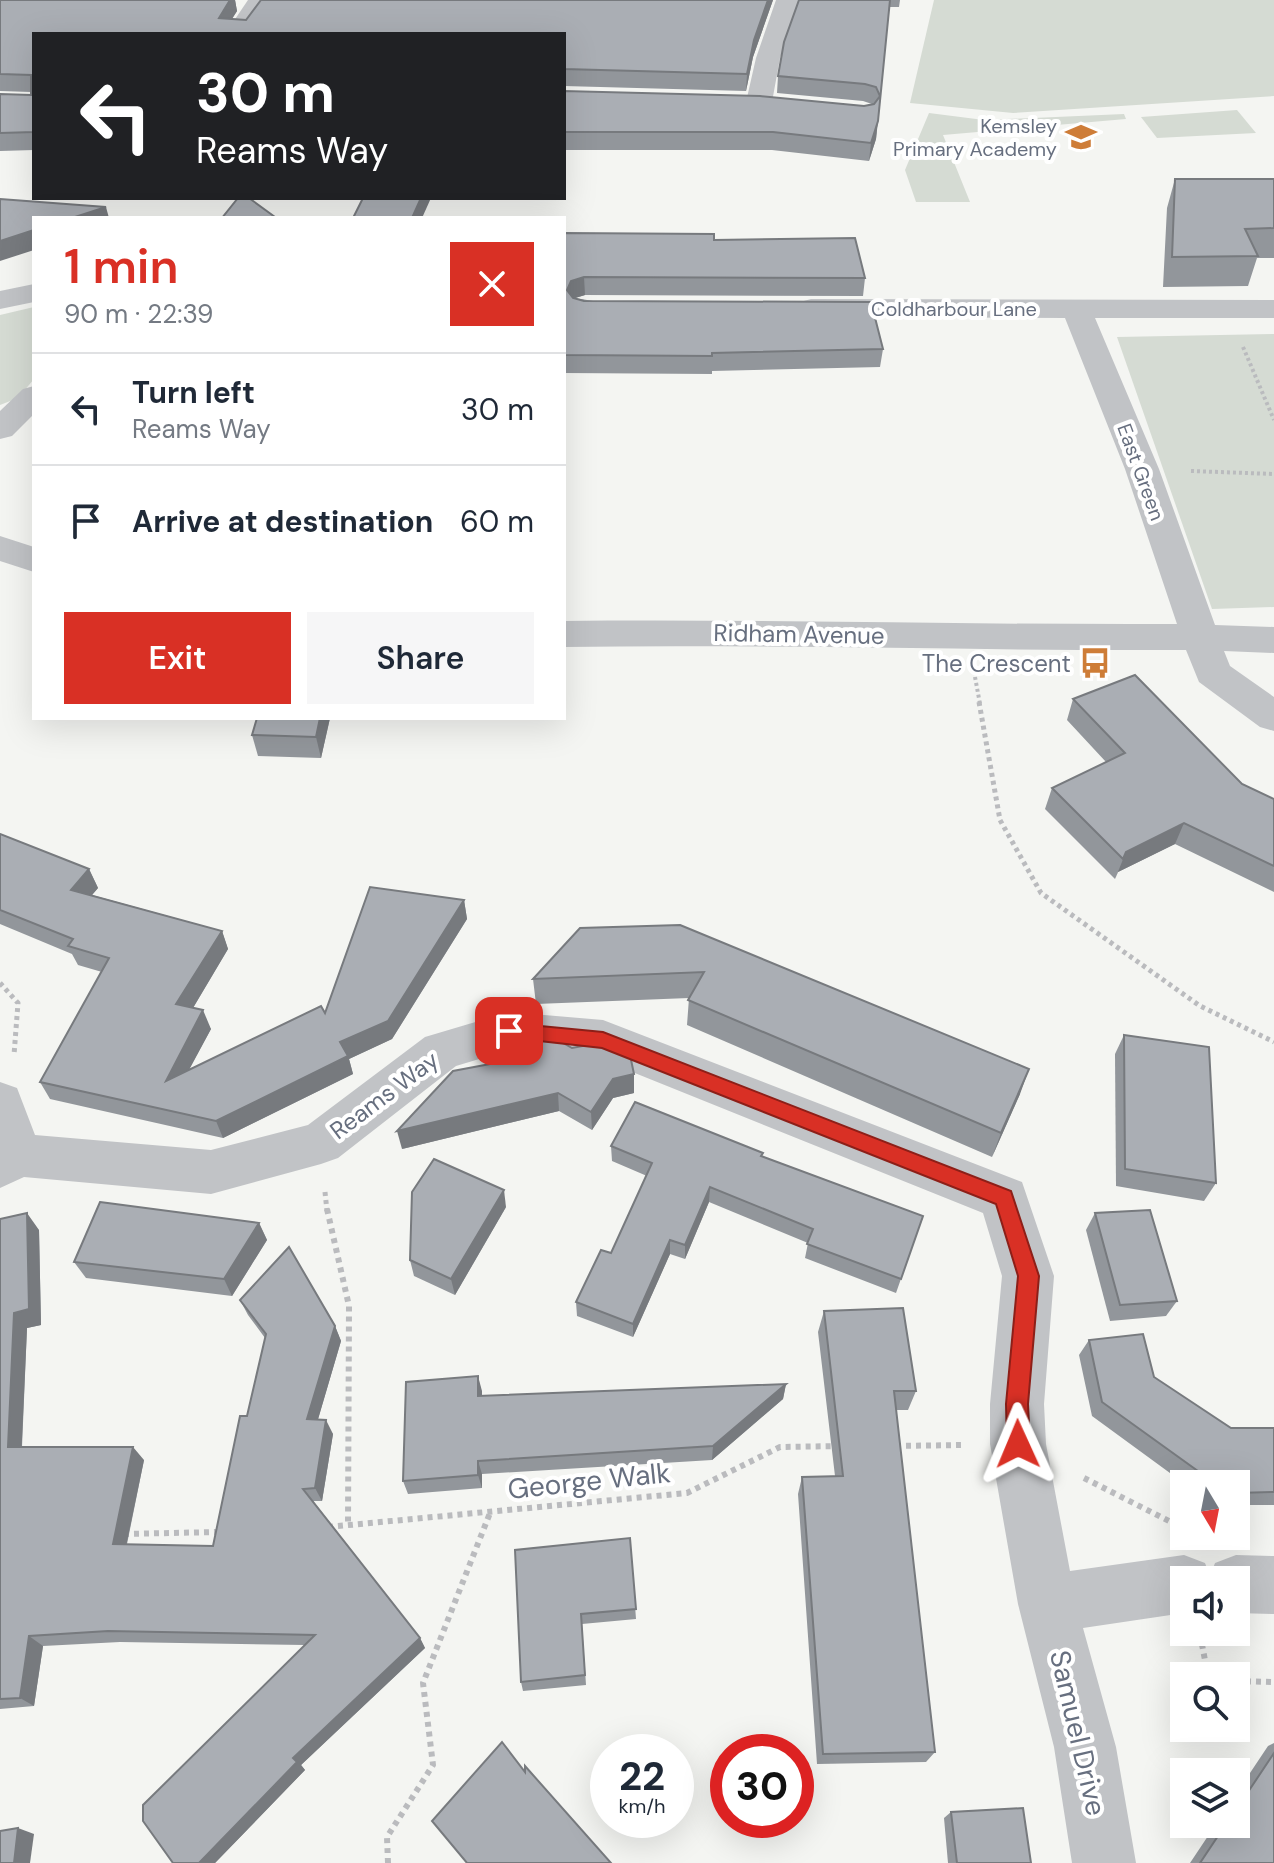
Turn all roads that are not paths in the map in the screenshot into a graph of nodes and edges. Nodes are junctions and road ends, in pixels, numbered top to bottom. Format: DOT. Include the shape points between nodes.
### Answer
graph roads {
  1 [pos="260,0"];
  2 [pos="788,0"];
  3 [pos="238,32"];
  4 [pos="729,101"];
  5 [pos="759,102"];
  6 [pos="788,105"];
  7 [pos="32,293"];
  8 [pos="0,300"];
  9 [pos="789,308"];
  10 [pos="1274,309"];
  11 [pos="1077,310"];
  12 [pos="32,398"];
  13 [pos="0,429"];
  14 [pos="0,548"];
  15 [pos="32,559"];
  16 [pos="566,634"];
  17 [pos="1199,637"];
  18 [pos="1274,640"];
  19 [pos="1274,717"];
  20 [pos="0,1103"];
  21 [pos="9,1160"];
  22 [pos="1250,1584"];
  23 [pos="1274,1585"];
  24 [pos="1170,1586"];
  25 [pos="1047,1604"];
  26 [pos="1104,1863"];
  1 -- 3 [label="street"];
  2 -- 5 [label="street"];
  4 -- 5 [label="street"];
  5 -- 6 [label="street"];
  7 -- 8 [label="street"];
  9 -- 11 [label="street, Coldharbour Lane"];
  10 -- 11 [label="street, Coldharbour Lane"];
  11 -- 17 [label="street, East Green" via="1142,469"];
  12 -- 13 [label="street"];
  14 -- 15 [label="street"];
  16 -- 17 [label="street, Ridham Avenue"];
  17 -- 18 [label="street, Ridham Avenue"];
  17 -- 19 [label="street" via="1213,673"];
  20 -- 21 [label="street"];
  21 -- 25 [label="street, Reams Way" via="211,1172 321,1143 441,1051 509,1031 603,1040 1004,1198 1028,1276 1018,1444"];
  22 -- 23 [label="street"];
  24 -- 25 [label="street"];
  25 -- 26 [label="street, Samuel Drive" via="1085,1747"];
}
